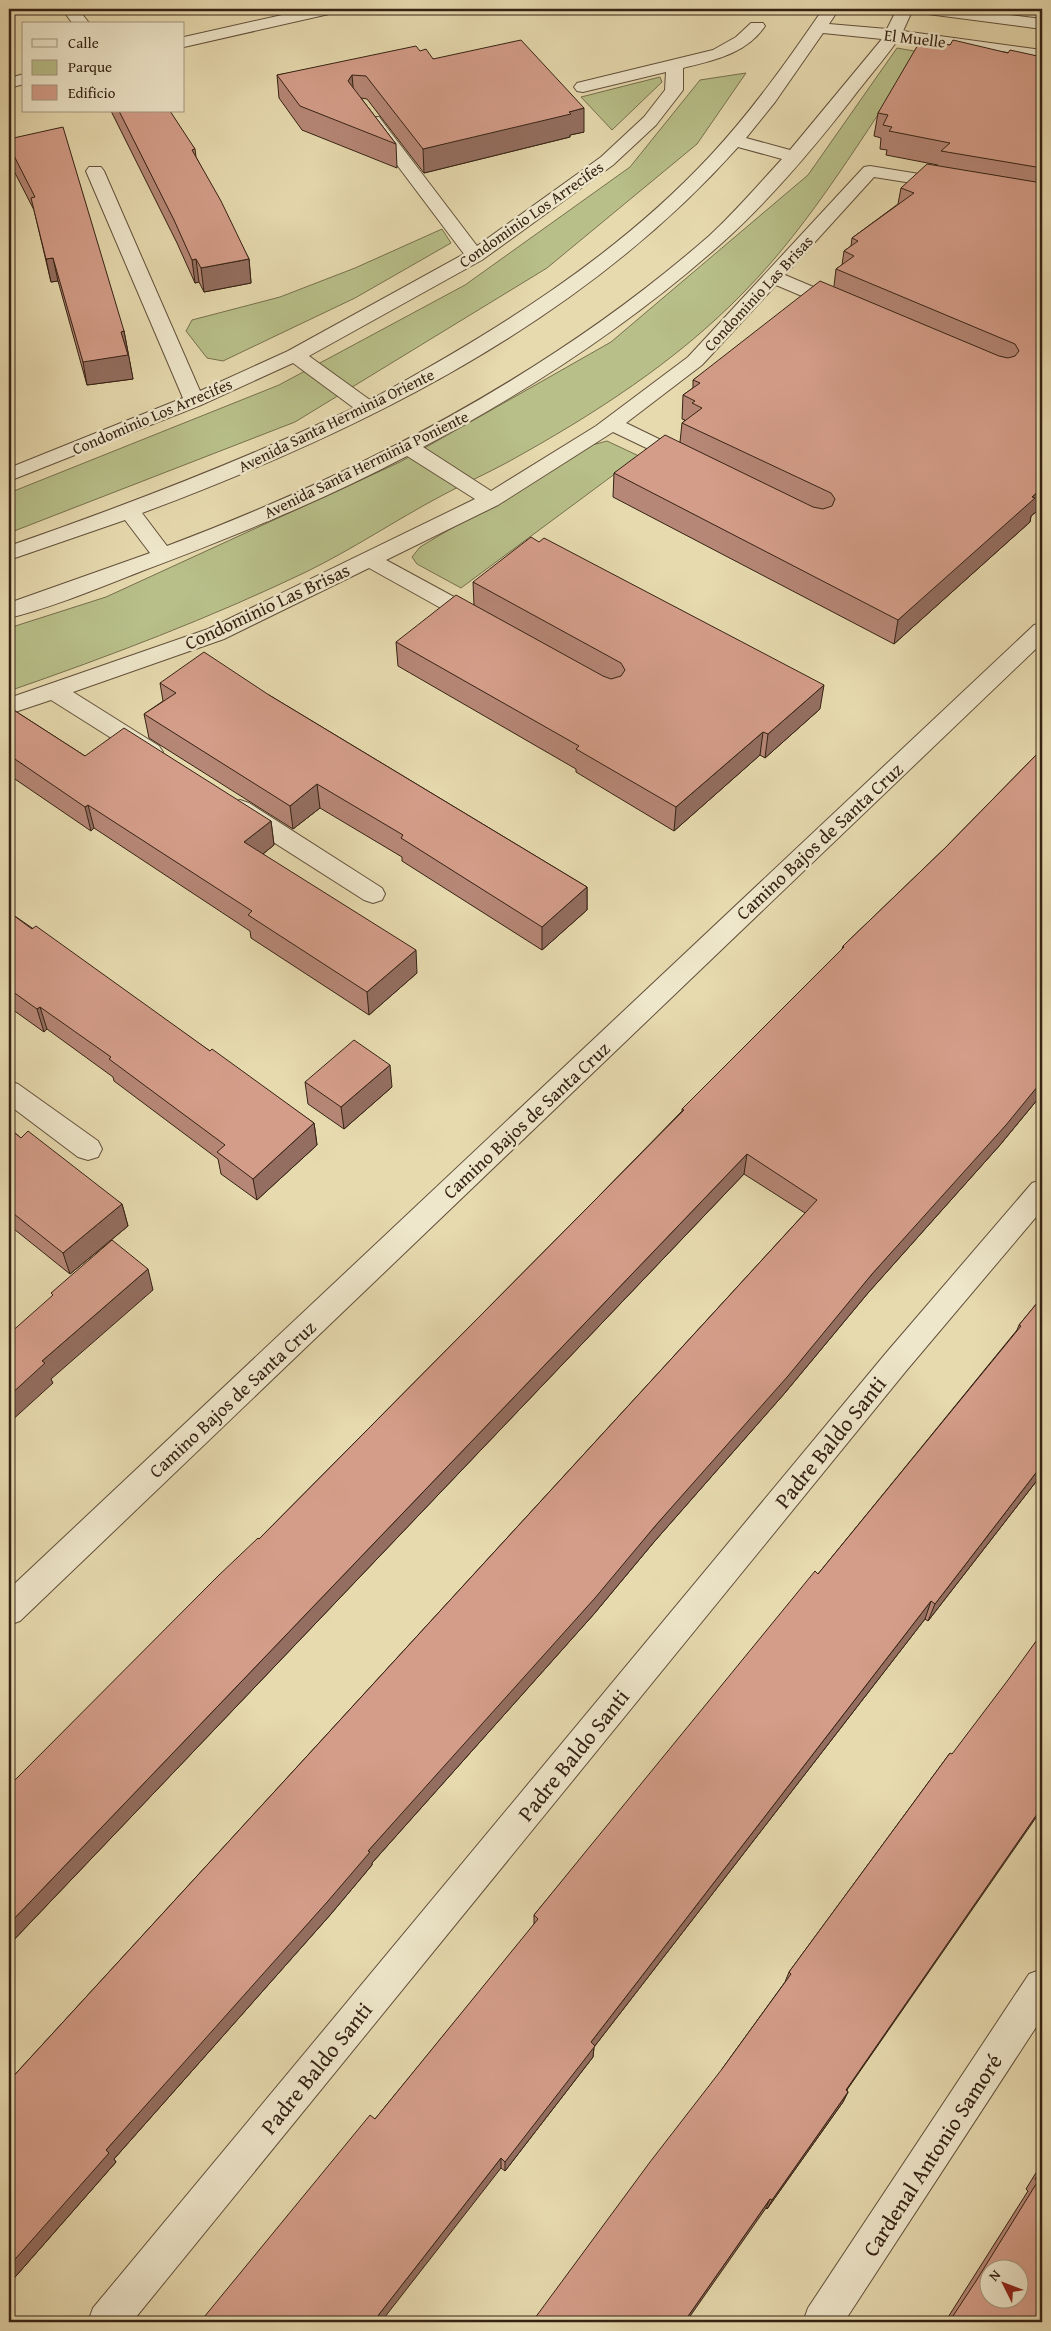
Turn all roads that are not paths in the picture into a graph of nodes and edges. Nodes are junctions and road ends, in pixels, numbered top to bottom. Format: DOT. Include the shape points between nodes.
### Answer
graph roads {
  1 [pos="70,9"];
  2 [pos="329,9"];
  3 [pos="831,9"];
  4 [pos="905,9"];
  5 [pos="928,9"];
  6 [pos="80,22"];
  7 [pos="1042,24"];
  8 [pos="757,26"];
  9 [pos="818,28"];
  10 [pos="893,35"];
  11 [pos="185,42"];
  12 [pos="1042,55"];
  13 [pos="675,65"];
  14 [pos="22,80"];
  15 [pos="9,83"];
  16 [pos="583,86"];
  17 [pos="360,104"];
  18 [pos="734,140"];
  19 [pos="794,157"];
  20 [pos="95,171"];
  21 [pos="969,186"];
  22 [pos="475,256"];
  23 [pos="774,277"];
  24 [pos="856,312"];
  25 [pos="295,355"];
  26 [pos="194,401"];
  27 [pos="368,408"];
  28 [pos="612,424"];
  29 [pos="408,447"];
  30 [pos="702,467"];
  31 [pos="9,474"];
  32 [pos="491,500"];
  33 [pos="128,510"];
  34 [pos="9,553"];
  35 [pos="163,555"];
  36 [pos="370,560"];
  37 [pos="9,611"];
  38 [pos="1042,630"];
  39 [pos="499,631"];
  40 [pos="53,690"];
  41 [pos="9,706"];
  42 [pos="171,765"];
  43 [pos="222,798"];
  44 [pos="373,894"];
  45 [pos="9,1091"];
  46 [pos="88,1149"];
  47 [pos="1042,1191"];
  48 [pos="9,1610"];
  49 [pos="1042,1987"];
  50 [pos="107,2322"];
  51 [pos="822,2322"];
  1 -- 6 [label="street"];
  2 -- 11 [label="street"];
  3 -- 9 [label="street, Avenida Santa Herminia Oriente"];
  4 -- 10 [label="street, Avenida Santa Herminia Poniente"];
  5 -- 7 [label="street, El Muelle"];
  8 -- 13 [label="street" via="732,48"];
  9 -- 10 [label="street, El Muelle"];
  9 -- 18 [label="street, Avenida Santa Herminia Oriente"];
  10 -- 12 [label="street, El Muelle"];
  10 -- 19 [label="street, Avenida Santa Herminia Poniente"];
  13 -- 16 [label="street"];
  13 -- 22 [label="street, Condominio Los Arrecifes" via="674,90 650,121 607,161"];
  14 -- 15 [label="street"];
  17 -- 22 [label="street"];
  18 -- 19 [label="street"];
  18 -- 27 [label="street, Avenida Santa Herminia Oriente" via="699,179 613,256 561,294 454,362"];
  19 -- 29 [label="street, Avenida Santa Herminia Poniente" via="715,240 612,323 499,396"];
  20 -- 26 [label="street"];
  21 -- 23 [label="street, Condominio Las Brisas" via="870,171"];
  22 -- 25 [label="street, Condominio Los Arrecifes"];
  23 -- 24 [label="street"];
  23 -- 28 [label="street, Condominio Las Brisas" via="695,361"];
  25 -- 26 [label="street, Condominio Los Arrecifes"];
  25 -- 27 [label="street"];
  26 -- 31 [label="street, Condominio Los Arrecifes"];
  27 -- 33 [label="street, Avenida Santa Herminia Oriente" via="223,474"];
  28 -- 30 [label="street"];
  28 -- 32 [label="street, Condominio Las Brisas"];
  29 -- 32 [label="street"];
  29 -- 35 [label="street, Avenida Santa Herminia Poniente" via="277,508"];
  32 -- 36 [label="street, Condominio Las Brisas"];
  33 -- 34 [label="street, Avenida Santa Herminia Oriente"];
  33 -- 35 [label="street"];
  35 -- 37 [label="street, Avenida Santa Herminia Poniente"];
  36 -- 39 [label="street"];
  36 -- 40 [label="street, Condominio Las Brisas" via="216,634"];
  38 -- 48 [label="street, Camino Bajos de Santa Cruz"];
  40 -- 41 [label="street, Condominio Las Brisas"];
  40 -- 42 [label="street"];
  43 -- 44 [label="street"];
  45 -- 46 [label="street"];
  47 -- 50 [label="street, Padre Baldo Santi" via="896,1362"];
  49 -- 51 [label="street, Cardenal Antonio Samoré"];
}
